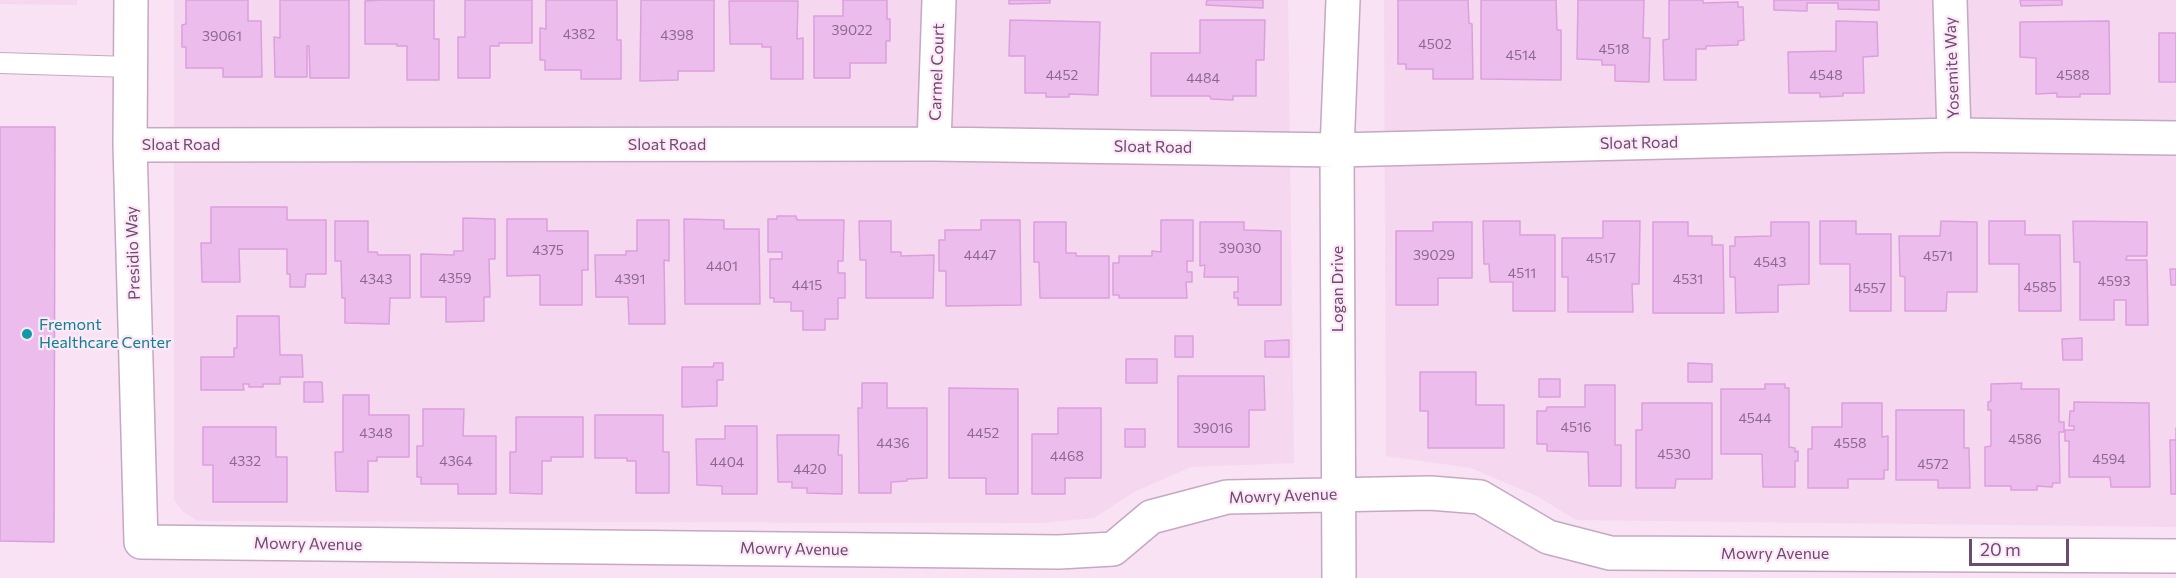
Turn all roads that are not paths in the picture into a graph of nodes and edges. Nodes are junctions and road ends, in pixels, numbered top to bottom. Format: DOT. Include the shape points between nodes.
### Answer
graph roads {
  1 [pos="131,0"];
  2 [pos="939,0"];
  3 [pos="1343,0"];
  4 [pos="1950,0"];
  5 [pos="0,63"];
  6 [pos="130,67"];
  7 [pos="1954,135"];
  8 [pos="2176,138"];
  9 [pos="934,144"];
  10 [pos="130,145"];
  11 [pos="1337,150"];
  12 [pos="1340,494"];
  13 [pos="141,542"];
  14 [pos="2176,556"];
  15 [pos="1339,578"];
  1 -- 6 [label="street, Presidio Way"];
  2 -- 9 [label="street, Carmel Court"];
  3 -- 11 [label="street, Logan Drive"];
  4 -- 7 [label="street, Yosemite Way"];
  5 -- 6 [label="lane"];
  6 -- 10 [label="street, Presidio Way"];
  7 -- 8 [label="street, Sloat Road"];
  7 -- 11 [label="street, Sloat Road"];
  9 -- 10 [label="street, Sloat Road"];
  9 -- 11 [label="street, Sloat Road"];
  10 -- 13 [label="street, Presidio Way"];
  11 -- 12 [label="street, Logan Drive"];
  12 -- 13 [label="street, Mowry Avenue" via="1227,497 1151,517 1113,549 1059,552"];
  12 -- 14 [label="street, Mowry Avenue" via="1480,497 1548,537 1610,553"];
  12 -- 15 [label="street, Logan Drive"];
}
